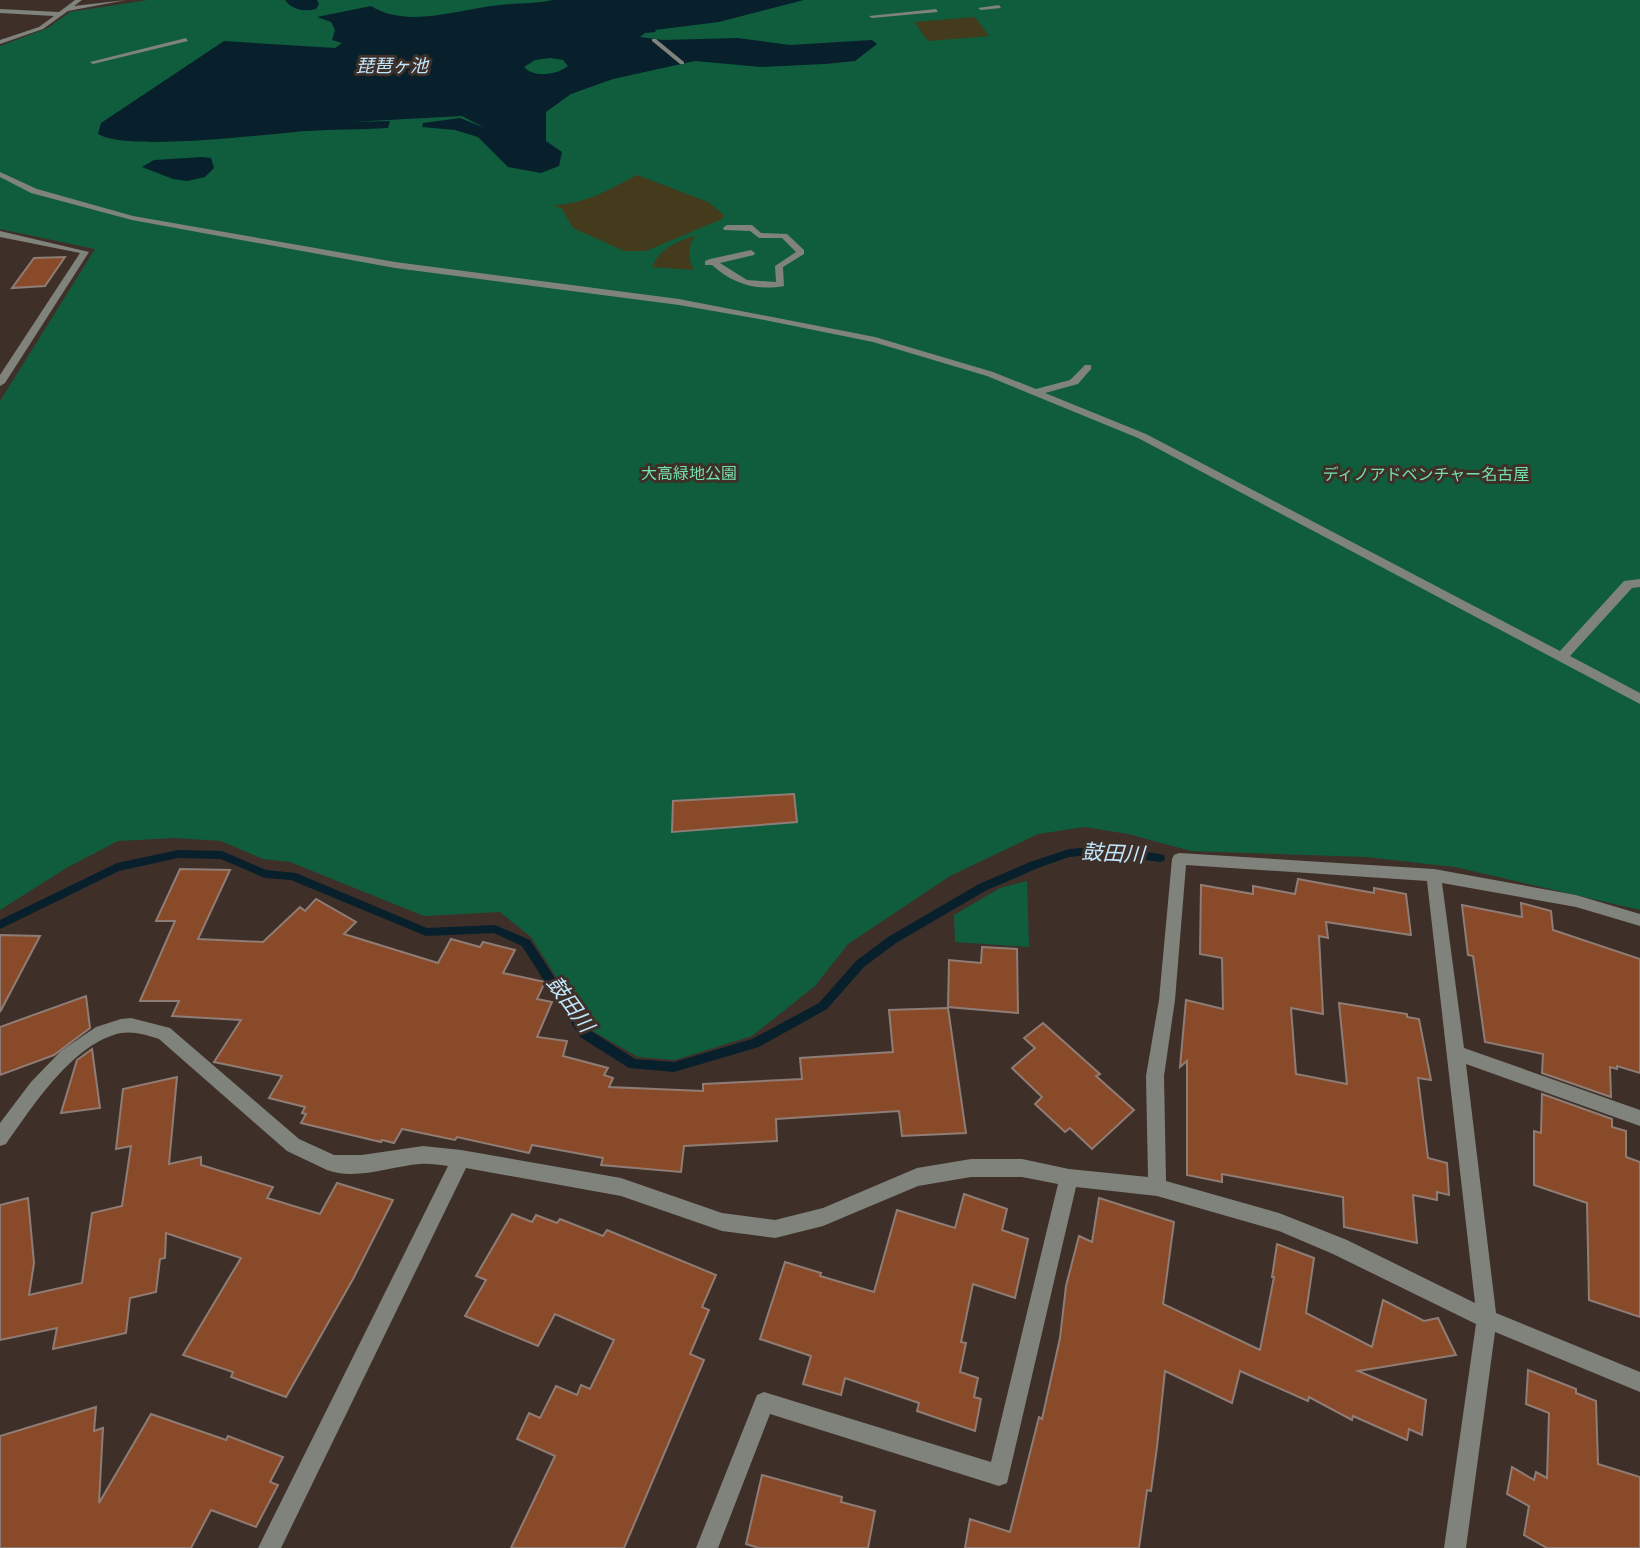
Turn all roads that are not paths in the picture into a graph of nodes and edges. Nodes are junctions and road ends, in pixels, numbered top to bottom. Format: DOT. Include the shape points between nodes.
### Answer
graph roads {
  1 [pos="79,0"];
  2 [pos="123,0"];
  3 [pos="981,8"];
  4 [pos="999,8"];
  5 [pos="68,9"];
  6 [pos="0,11"];
  7 [pos="936,11"];
  8 [pos="60,14"];
  9 [pos="872,16"];
  10 [pos="186,40"];
  11 [pos="654,40"];
  12 [pos="0,42"];
  13 [pos="93,62"];
  14 [pos="682,63"];
  15 [pos="0,174"];
  16 [pos="727,228"];
  17 [pos="0,234"];
  18 [pos="751,253"];
  19 [pos="16,358"];
  20 [pos="0,359"];
  21 [pos="1088,367"];
  22 [pos="0,383"];
  23 [pos="1037,392"];
  24 [pos="1640,583"];
  25 [pos="1562,657"];
  26 [pos="1640,699"];
  27 [pos="1434,875"];
  28 [pos="1640,920"];
  29 [pos="1457,1054"];
  30 [pos="1640,1118"];
  31 [pos="0,1138"];
  32 [pos="461,1159"];
  33 [pos="1069,1178"];
  34 [pos="1157,1187"];
  35 [pos="1487,1319"];
  36 [pos="1640,1382"];
  37 [pos="269,1548"];
  38 [pos="707,1548"];
  39 [pos="1455,1548"];
  1 -- 5 [label="street"];
  2 -- 5 [label="street"];
  3 -- 4 [label="street"];
  5 -- 8 [label="street"];
  6 -- 8 [label="street"];
  7 -- 9 [label="street"];
  8 -- 12 [label="street" via="41,28"];
  10 -- 13 [label="street"];
  11 -- 14 [label="street"];
  15 -- 23 [label="street" via="76,204 395,265 679,302 827,328"];
  16 -- 18 [label="street" via="752,228 759,235 783,236 802,252 779,266 780,284 765,286 729,277 708,263"];
  17 -- 19 [label="street" via="85,252"];
  19 -- 20 [label="street"];
  19 -- 22 [label="street"];
  21 -- 23 [label="street" via="1074,382"];
  23 -- 25 [label="street" via="1142,436"];
  24 -- 25 [label="street" via="1628,584"];
  25 -- 26 [label="street"];
  27 -- 28 [label="street" via="1576,901"];
  27 -- 29 [label="street"];
  27 -- 34 [label="street" via="1179,859 1167,1000 1154,1076"];
  29 -- 30 [label="street"];
  29 -- 35 [label="street"];
  31 -- 32 [label="street" via="60,1062 85,1042 122,1026 163,1033 293,1145 333,1164 423,1155"];
  32 -- 33 [label="street" via="621,1186 722,1222 775,1229 823,1217 917,1177 944,1172 1021,1168"];
  32 -- 37 [label="street"];
  33 -- 34 [label="street"];
  33 -- 38 [label="street" via="999,1475 764,1402"];
  34 -- 35 [label="street" via="1279,1222"];
  35 -- 36 [label="street"];
  35 -- 39 [label="street"];
}
